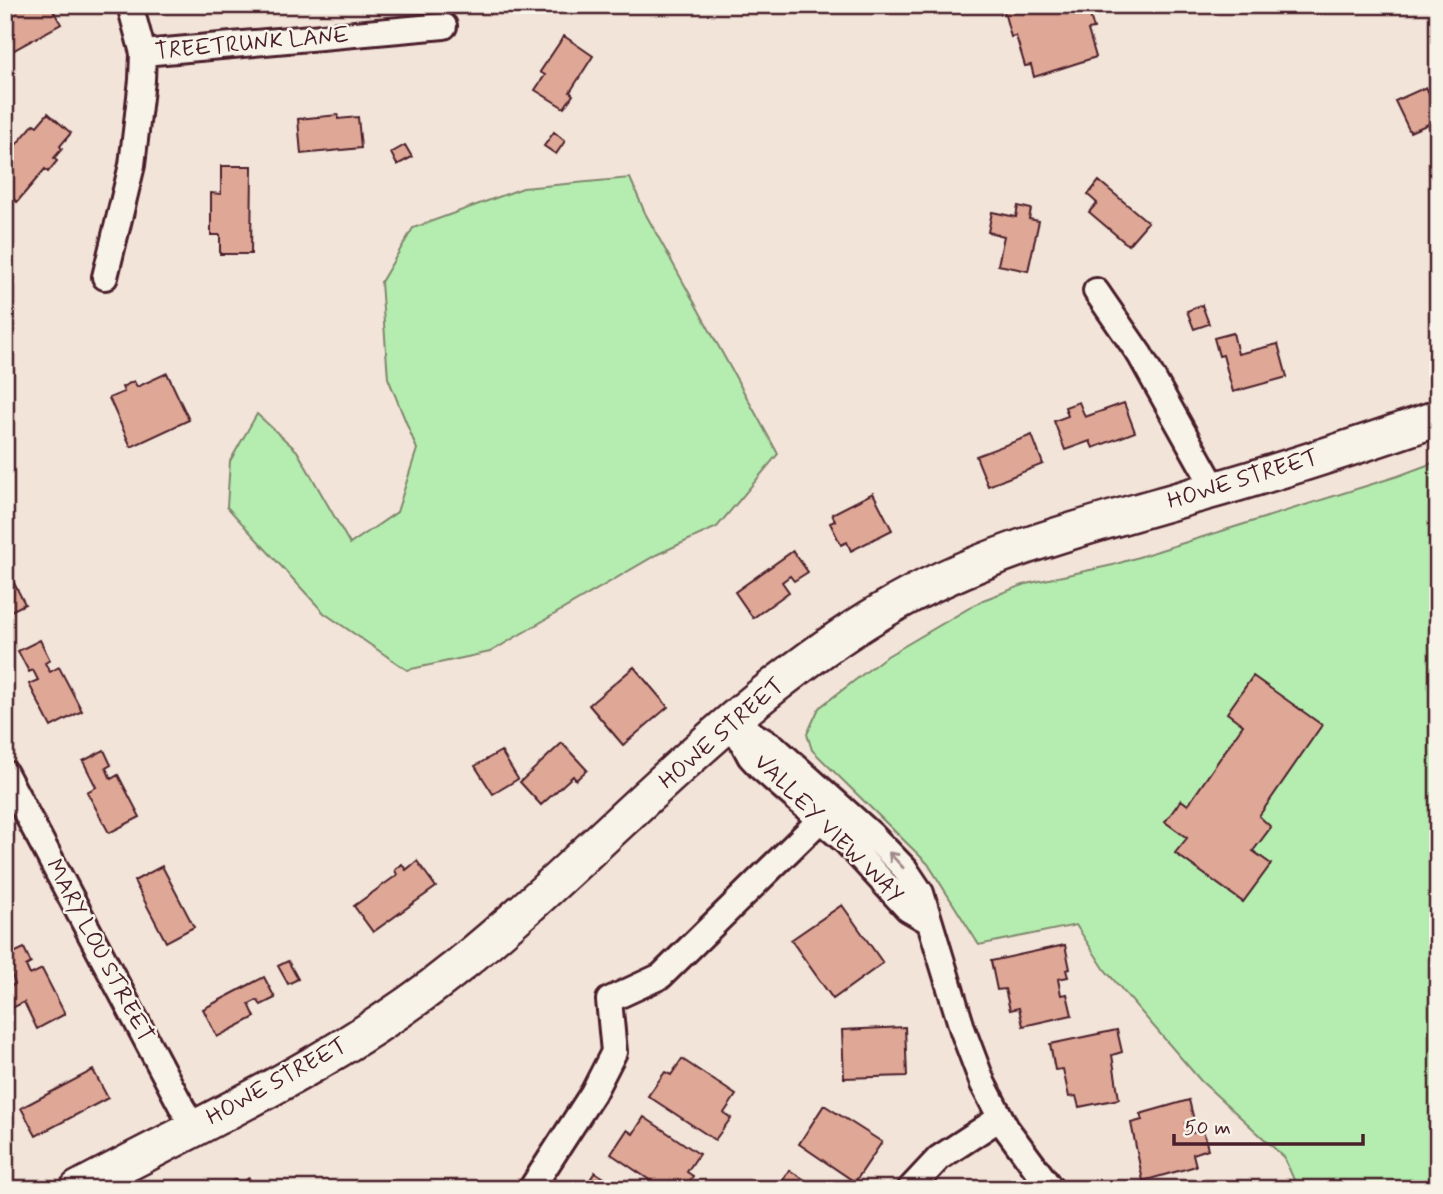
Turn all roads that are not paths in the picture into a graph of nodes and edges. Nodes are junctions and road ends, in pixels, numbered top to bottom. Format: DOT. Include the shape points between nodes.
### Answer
graph roads {
  1 [pos="130,5"];
  2 [pos="444,26"];
  3 [pos="143,53"];
  4 [pos="105,277"];
  5 [pos="1096,290"];
  6 [pos="1438,418"];
  7 [pos="1215,489"];
  8 [pos="732,722"];
  9 [pos="5,774"];
  10 [pos="820,820"];
  11 [pos="927,920"];
  12 [pos="1000,1118"];
  13 [pos="193,1128"];
  14 [pos="78,1189"];
  15 [pos="531,1189"];
  16 [pos="910,1189"];
  17 [pos="1051,1189"];
  1 -- 3 [label="street"];
  2 -- 3 [label="street, TREETRUNK LANE"];
  3 -- 4 [label="street" via="132,165"];
  5 -- 7 [label="street" via="1140,355"];
  6 -- 7 [label="main road, HOWE STREET"];
  7 -- 8 [label="main road, HOWE STREET" via="1041,539 923,589 845,635"];
  8 -- 10 [label="street, VALLEY VIEW WAY" via="750,756"];
  11 -- 8 [label="street, VALLEY VIEW WAY, one-way" via="921,893 889,852 774,747"];
  8 -- 13 [label="main road, HOWE STREET" via="525,912 452,971 383,1022"];
  9 -- 13 [label="street, MARY LOU STREET"];
  10 -- 11 [label="street, VALLEY VIEW WAY" via="908,909"];
  10 -- 15 [label="street" via="661,976 609,1000 614,1052"];
  11 -- 12 [label="street, VALLEY VIEW WAY" via="963,1031"];
  12 -- 16 [label="street" via="939,1158"];
  12 -- 17 [label="street, VALLEY VIEW WAY"];
  13 -- 14 [label="main road, HOWE STREET"];
}
